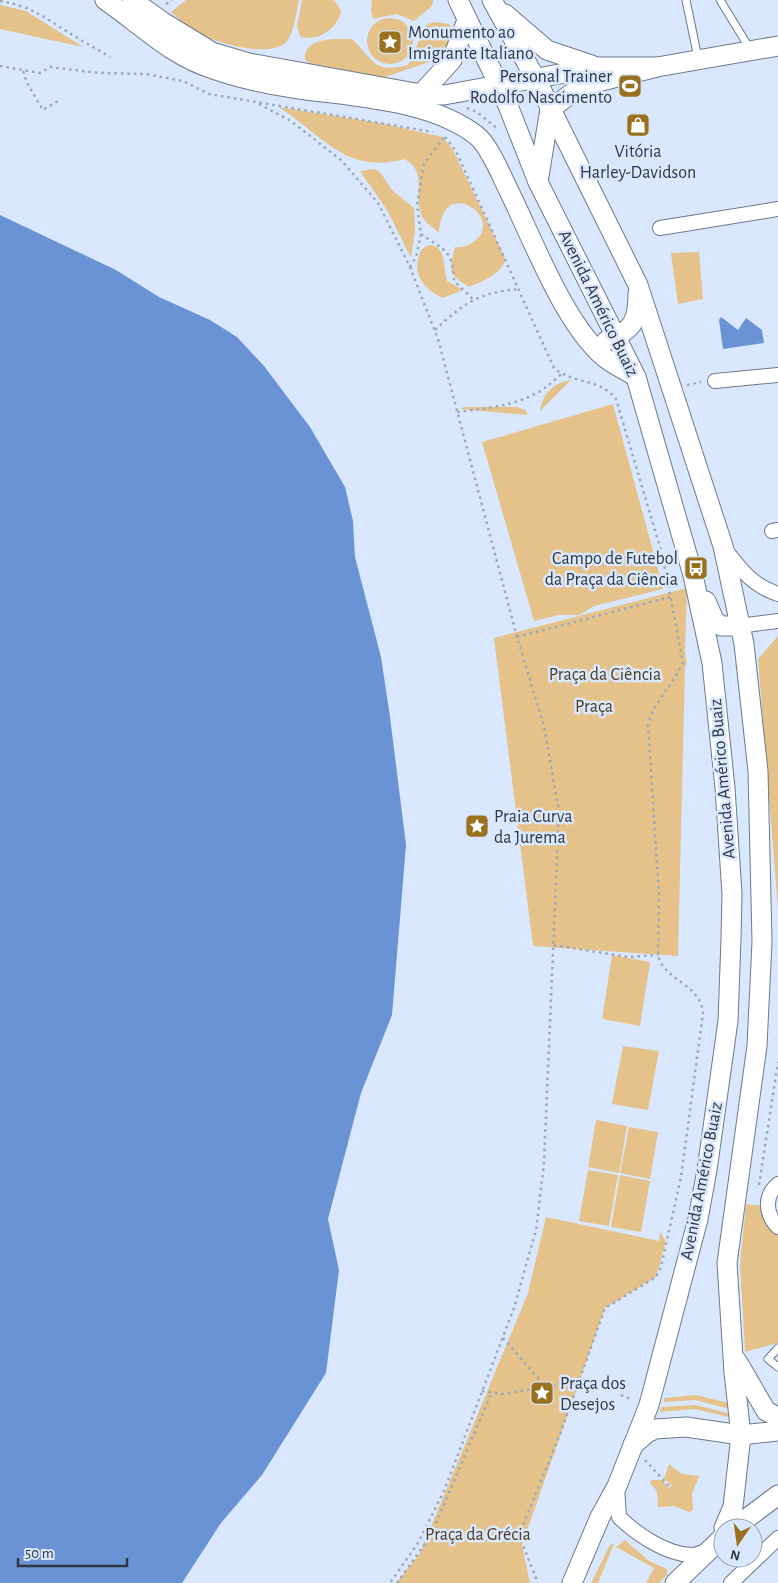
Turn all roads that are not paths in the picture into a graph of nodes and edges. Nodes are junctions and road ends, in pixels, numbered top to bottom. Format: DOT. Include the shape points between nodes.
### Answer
graph roads {
  1 [pos="105,0"];
  2 [pos="132,0"];
  3 [pos="458,0"];
  4 [pos="686,0"];
  5 [pos="720,0"];
  6 [pos="494,3"];
  7 [pos="467,20"];
  8 [pos="778,46"];
  9 [pos="751,50"];
  10 [pos="698,59"];
  11 [pos="598,67"];
  12 [pos="657,67"];
  13 [pos="535,78"];
  14 [pos="499,86"];
  15 [pos="421,94"];
  16 [pos="550,109"];
  17 [pos="538,182"];
  18 [pos="778,209"];
  19 [pos="660,228"];
  20 [pos="638,285"];
  21 [pos="568,312"];
  22 [pos="617,336"];
  23 [pos="778,374"];
  24 [pos="636,376"];
  25 [pos="715,381"];
  26 [pos="683,534"];
  27 [pos="723,546"];
  28 [pos="778,594"];
  29 [pos="778,621"];
  30 [pos="739,626"];
  31 [pos="778,1184"];
  32 [pos="778,1227"];
  33 [pos="778,1348"];
  34 [pos="733,1352"];
  35 [pos="778,1367"];
  36 [pos="778,1417"];
  37 [pos="778,1431"];
  38 [pos="741,1435"];
  39 [pos="632,1446"];
  40 [pos="617,1486"];
  41 [pos="778,1495"];
  42 [pos="730,1518"];
  43 [pos="746,1518"];
  44 [pos="778,1538"];
  45 [pos="713,1545"];
  46 [pos="706,1552"];
  47 [pos="572,1583"];
  48 [pos="675,1583"];
  49 [pos="731,1583"];
  1 -- 21 [label="main road" via="154,38 210,68 292,88 386,100 453,120 479,137"];
  2 -- 15 [label="main road" via="212,52 250,63"];
  3 -- 7 [label="main road, Avenida Américo Buaiz"];
  4 -- 10 [label="lane"];
  5 -- 9 [label="lane"];
  6 -- 11 [label="main road" via="547,50"];
  6 -- 13 [label="main road, Avenida Américo Buaiz"];
  7 -- 14 [label="main road, Avenida Américo Buaiz"];
  7 -- 15 [label="main road" via="452,60"];
  8 -- 9 [label="main road"];
  9 -- 10 [label="main road"];
  10 -- 12 [label="main road"];
  11 -- 12 [label="main road"];
  11 -- 13 [label="main road"];
  12 -- 16 [label="main road" via="582,86"];
  13 -- 14 [label="main road"];
  13 -- 16 [label="main road, Avenida Américo Buaiz"];
  14 -- 15 [label="main road" via="444,95"];
  14 -- 17 [label="main road, Avenida Américo Buaiz"];
  16 -- 17 [label="main road"];
  16 -- 20 [label="main road, Avenida Américo Buaiz"];
  17 -- 22 [label="main road, Avenida Américo Buaiz"];
  18 -- 19 [label="street"];
  20 -- 22 [label="main road" via="638,316 630,328"];
  20 -- 27 [label="main road, Avenida Américo Buaiz"];
  21 -- 22 [label="main road" via="597,339 606,341"];
  21 -- 24 [label="main road" via="593,347"];
  22 -- 24 [label="main road, Avenida Américo Buaiz"];
  23 -- 25 [label="street"];
  24 -- 26 [label="main road, Avenida Américo Buaiz"];
  26 -- 30 [label="main road" via="714,620 721,626"];
  26 -- 39 [label="main road, Avenida Américo Buaiz" via="712,663 725,788 732,894 728,1021 698,1219 649,1405"];
  27 -- 28 [label="street" via="746,577 765,590"];
  27 -- 30 [label="main road, Avenida Américo Buaiz"];
  29 -- 30 [label="street"];
  30 -- 34 [label="main road, Avenida Américo Buaiz" via="744,644 758,771 762,942 756,1046 727,1263"];
  31 -- 32 [label="street" via="769,1195 768,1204 769,1213"];
  33 -- 35 [label="lane" via="768,1359"];
  34 -- 36 [label="main road" via="766,1411"];
  34 -- 38 [label="main road, Avenida Américo Buaiz"];
  37 -- 38 [label="main road"];
  38 -- 39 [label="main road" via="686,1427 655,1429"];
  38 -- 42 [label="main road, Avenida Américo Buaiz"];
  39 -- 40 [label="main road, Avenida Américo Buaiz"];
  40 -- 46 [label="street" via="619,1518 643,1537 691,1555"];
  40 -- 47 [label="main road, Avenida Américo Buaiz"];
  41 -- 43 [label="main road"];
  44 -- 49 [label="street"];
  45 -- 46 [label="main road"];
  46 -- 48 [label="main road"];
}
